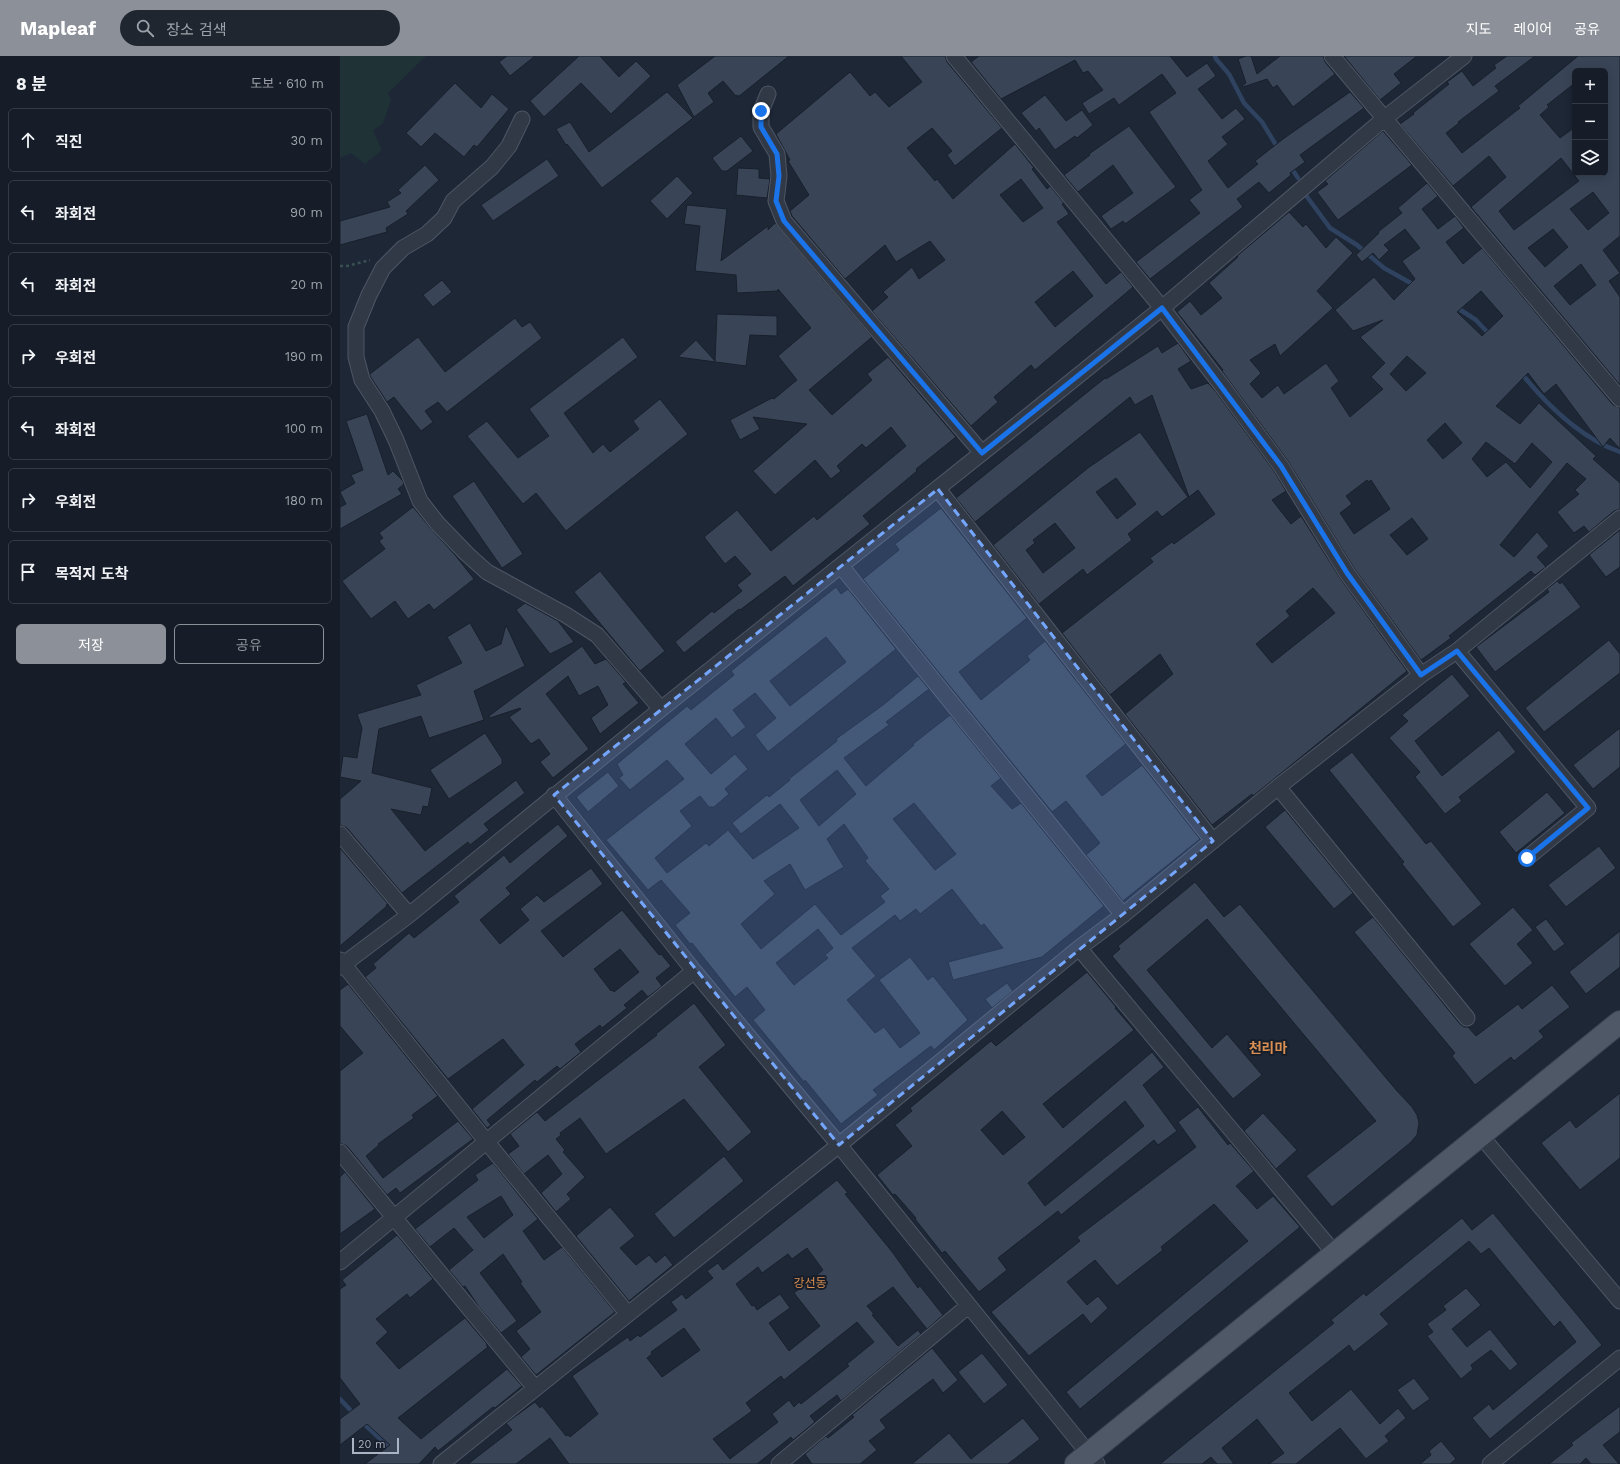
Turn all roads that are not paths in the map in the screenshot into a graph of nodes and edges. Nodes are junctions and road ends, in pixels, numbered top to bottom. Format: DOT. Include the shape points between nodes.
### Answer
graph roads {
  1 [pos="954,56"];
  2 [pos="1332,56"];
  3 [pos="1464,56"];
  4 [pos="768,94"];
  5 [pos="1385,118"];
  6 [pos="522,119"];
  7 [pos="1162,308"];
  8 [pos="1620,399"];
  9 [pos="982,453"];
  10 [pos="938,489"];
  11 [pos="1620,518"];
  12 [pos="841,566"];
  13 [pos="1457,651"];
  14 [pos="1421,675"];
  15 [pos="661,709"];
  16 [pos="1278,787"];
  17 [pos="554,795"];
  18 [pos="340,834"];
  19 [pos="1213,841"];
  20 [pos="1527,858"];
  21 [pos="409,914"];
  22 [pos="1123,915"];
  23 [pos="1079,948"];
  24 [pos="341,964"];
  25 [pos="694,971"];
  26 [pos="1468,1018"];
  27 [pos="1620,1022"];
  28 [pos="1481,1136"];
  29 [pos="486,1141"];
  30 [pos="839,1145"];
  31 [pos="340,1152"];
  32 [pos="394,1218"];
  33 [pos="1336,1255"];
  34 [pos="340,1262"];
  35 [pos="1620,1301"];
  36 [pos="968,1306"];
  37 [pos="628,1314"];
  38 [pos="1620,1358"];
  39 [pos="535,1388"];
  40 [pos="1087,1461"];
  41 [pos="441,1464"];
  42 [pos="779,1464"];
  43 [pos="1490,1464"];
  1 -- 7 [label="street"];
  2 -- 5 [label="street"];
  3 -- 5 [label="street"];
  4 -- 9 [label="street" via="761,111 761,127 777,154 779,176 776,201 784,221"];
  5 -- 7 [label="street"];
  5 -- 8 [label="street"];
  6 -- 15 [label="street" via="509,146 492,167 453,201 444,218 427,234 403,248 383,268 356,327 356,357 362,380 382,411 396,440 420,501 438,524 487,572 597,635"];
  7 -- 9 [label="street"];
  7 -- 14 [label="street" via="1281,466 1347,573"];
  9 -- 10 [label="street"];
  10 -- 12 [label="street"];
  10 -- 19 [label="street"];
  11 -- 13 [label="street"];
  12 -- 15 [label="street"];
  12 -- 22 [label="street"];
  13 -- 14 [label="street"];
  13 -- 20 [label="street" via="1588,808"];
  14 -- 16 [label="street"];
  15 -- 17 [label="street"];
  16 -- 19 [label="street"];
  16 -- 26 [label="street"];
  17 -- 21 [label="street"];
  17 -- 25 [label="street"];
  18 -- 21 [label="street"];
  19 -- 22 [label="street"];
  21 -- 24 [label="street"];
  22 -- 23 [label="street"];
  23 -- 30 [label="street"];
  23 -- 33 [label="street"];
  24 -- 29 [label="street"];
  25 -- 29 [label="street"];
  25 -- 30 [label="street"];
  27 -- 28 [label="main road"];
  28 -- 33 [label="main road"];
  28 -- 35 [label="street"];
  29 -- 32 [label="street"];
  29 -- 37 [label="street"];
  30 -- 36 [label="street"];
  30 -- 37 [label="street"];
  31 -- 32 [label="street"];
  32 -- 34 [label="street"];
  32 -- 39 [label="street"];
  33 -- 40 [label="main road"];
  36 -- 40 [label="street"];
  36 -- 42 [label="street"];
  37 -- 39 [label="street"];
  38 -- 43 [label="street"];
  39 -- 41 [label="street"];
}
